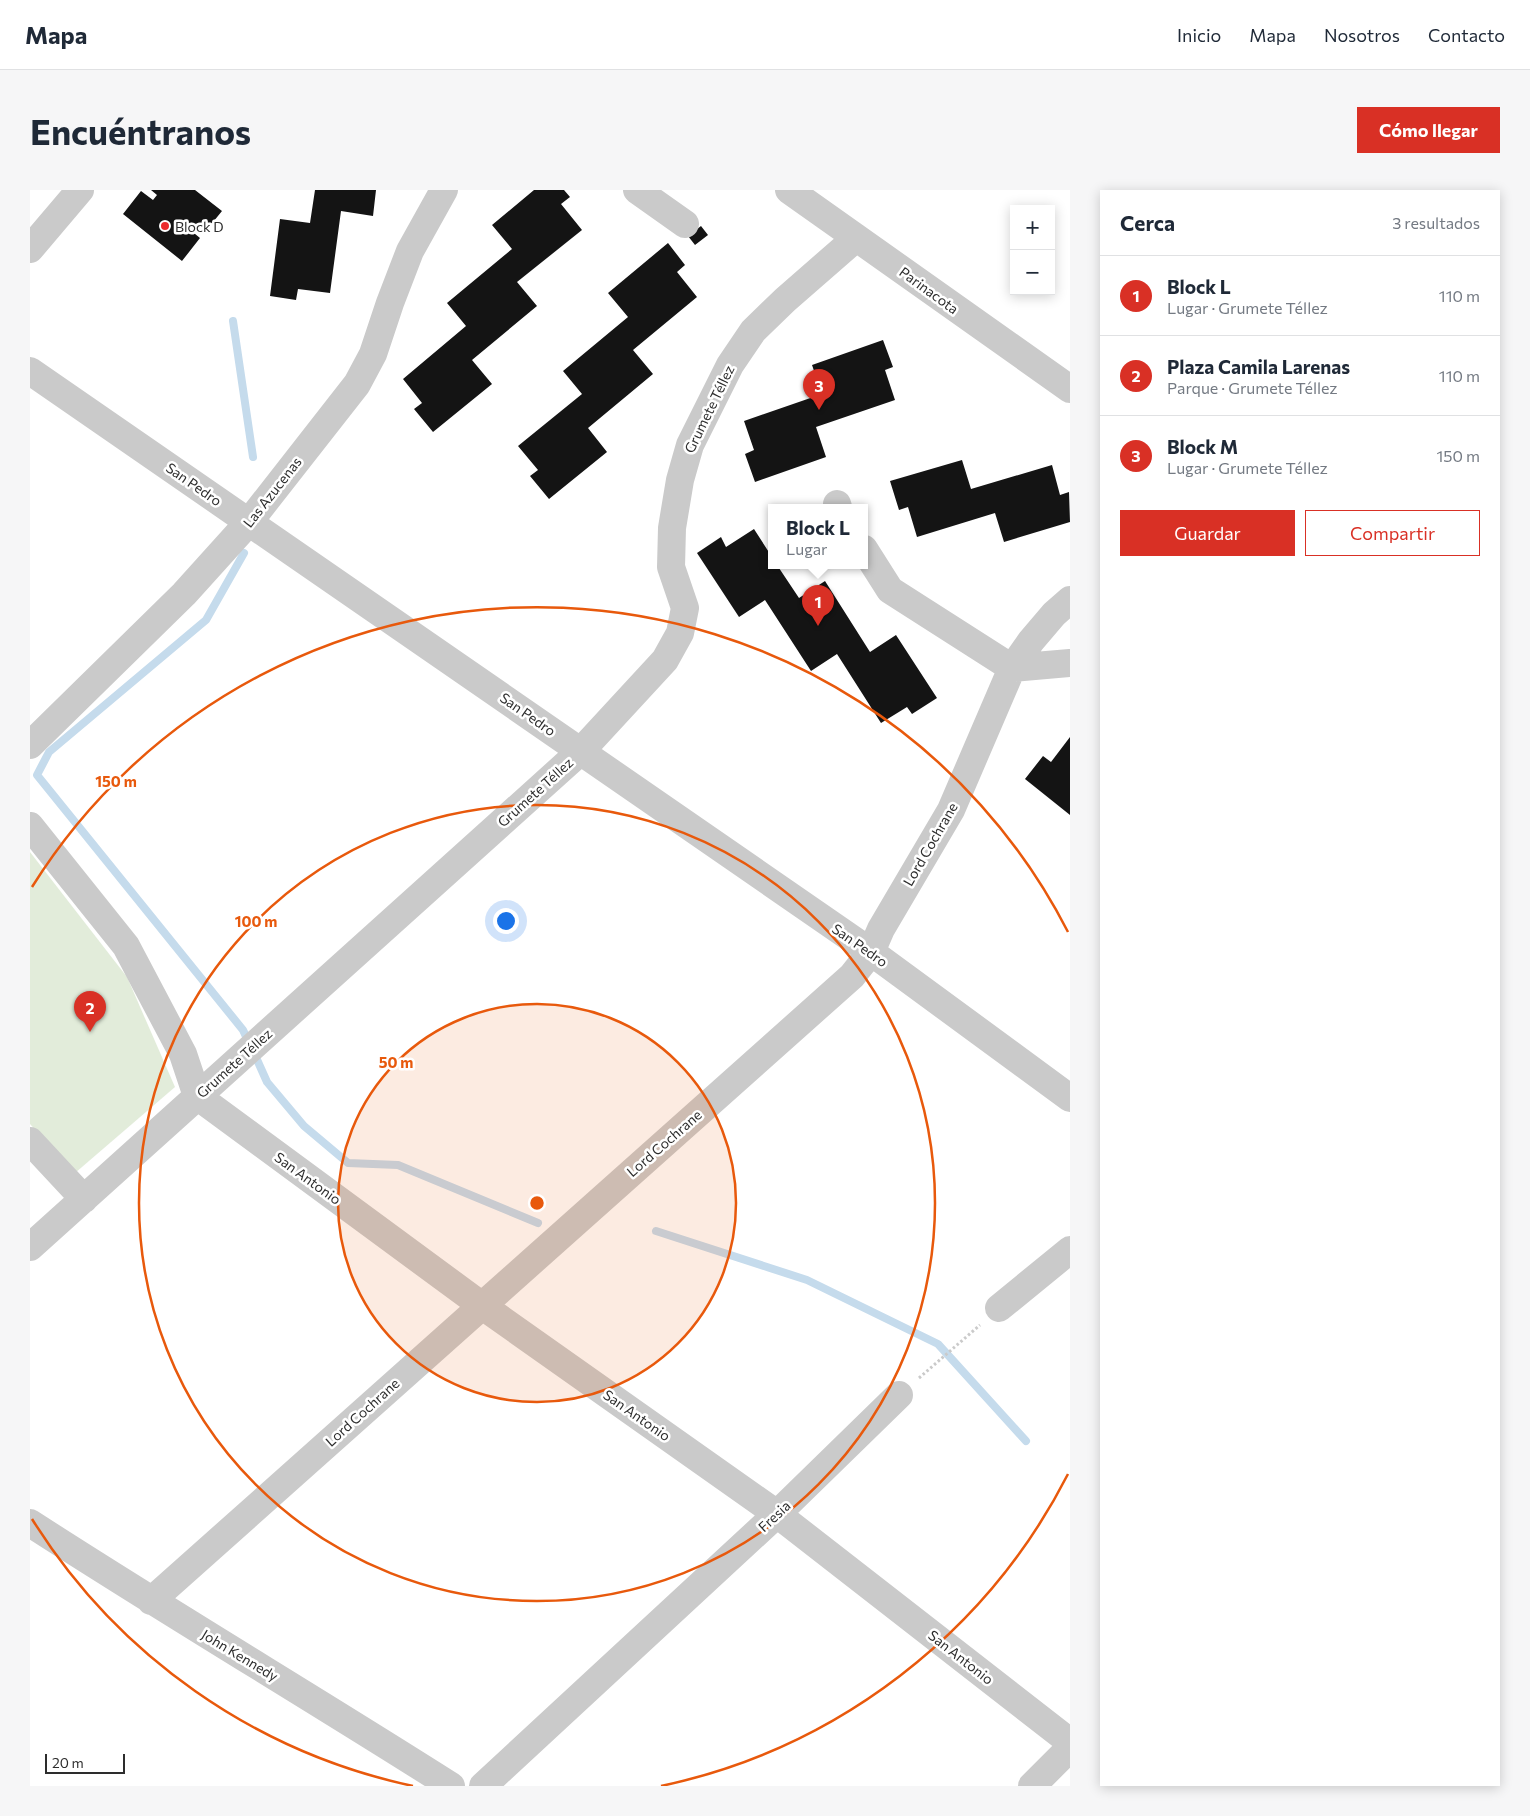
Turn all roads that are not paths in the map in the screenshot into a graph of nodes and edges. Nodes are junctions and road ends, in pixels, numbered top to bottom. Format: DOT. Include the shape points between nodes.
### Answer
graph roads {
  1 [pos="80,190"];
  2 [pos="444,190"];
  3 [pos="637,190"];
  4 [pos="789,190"];
  5 [pos="685,224"];
  6 [pos="856,238"];
  7 [pos="30,249"];
  8 [pos="30,371"];
  9 [pos="1070,389"];
  10 [pos="249,522"];
  11 [pos="868,554"];
  12 [pos="1070,600"];
  13 [pos="1070,664"];
  14 [pos="1012,668"];
  15 [pos="30,745"];
  16 [pos="581,751"];
  17 [pos="30,826"];
  18 [pos="871,952"];
  19 [pos="197,1096"];
  20 [pos="1070,1098"];
  21 [pos="30,1141"];
  22 [pos="84,1199"];
  23 [pos="30,1247"];
  24 [pos="1070,1250"];
  25 [pos="481,1305"];
  26 [pos="999,1308"];
  27 [pos="899,1395"];
  28 [pos="777,1514"];
  29 [pos="30,1523"];
  30 [pos="151,1602"];
  31 [pos="1070,1742"];
  32 [pos="1070,1748"];
  33 [pos="451,1786"];
  34 [pos="483,1786"];
  35 [pos="1032,1786"];
  1 -- 7 [label="street"];
  2 -- 10 [label="street, Las Azucenas" via="410,251 374,354 357,384"];
  3 -- 5 [label="street"];
  4 -- 6 [label="street, Parinacota"];
  6 -- 9 [label="street, Parinacota"];
  6 -- 16 [label="street, Grumete Téllez" via="753,332 730,365 690,444 680,480 672,528 671,567 685,608 680,633 665,660"];
  8 -- 10 [label="street, San Pedro"];
  10 -- 15 [label="street, Las Azucenas" via="184,594"];
  10 -- 16 [label="street, San Pedro"];
  11 -- 14 [label="street" via="890,590"];
  12 -- 14 [label="street, Lord Cochrane" via="1031,641"];
  13 -- 14 [label="street"];
  14 -- 18 [label="street, Lord Cochrane" via="952,810 880,929"];
  16 -- 18 [label="street, San Pedro"];
  16 -- 19 [label="street, Grumete Téllez"];
  17 -- 19 [label="street" via="126,946 183,1054"];
  18 -- 20 [label="street, San Pedro"];
  18 -- 25 [label="street, Lord Cochrane" via="852,976"];
  19 -- 22 [label="street, Grumete Téllez"];
  19 -- 25 [label="street, San Antonio"];
  21 -- 22 [label="street"];
  22 -- 23 [label="street, Grumete Téllez"];
  24 -- 26 [label="street"];
  25 -- 28 [label="street, San Antonio"];
  25 -- 30 [label="street, Lord Cochrane"];
  27 -- 28 [label="street, Fresia"];
  28 -- 31 [label="street, San Antonio"];
  28 -- 34 [label="street, Fresia"];
  29 -- 30 [label="street, John Kennedy"];
  30 -- 33 [label="street, John Kennedy"];
  32 -- 35 [label="street"];
}
